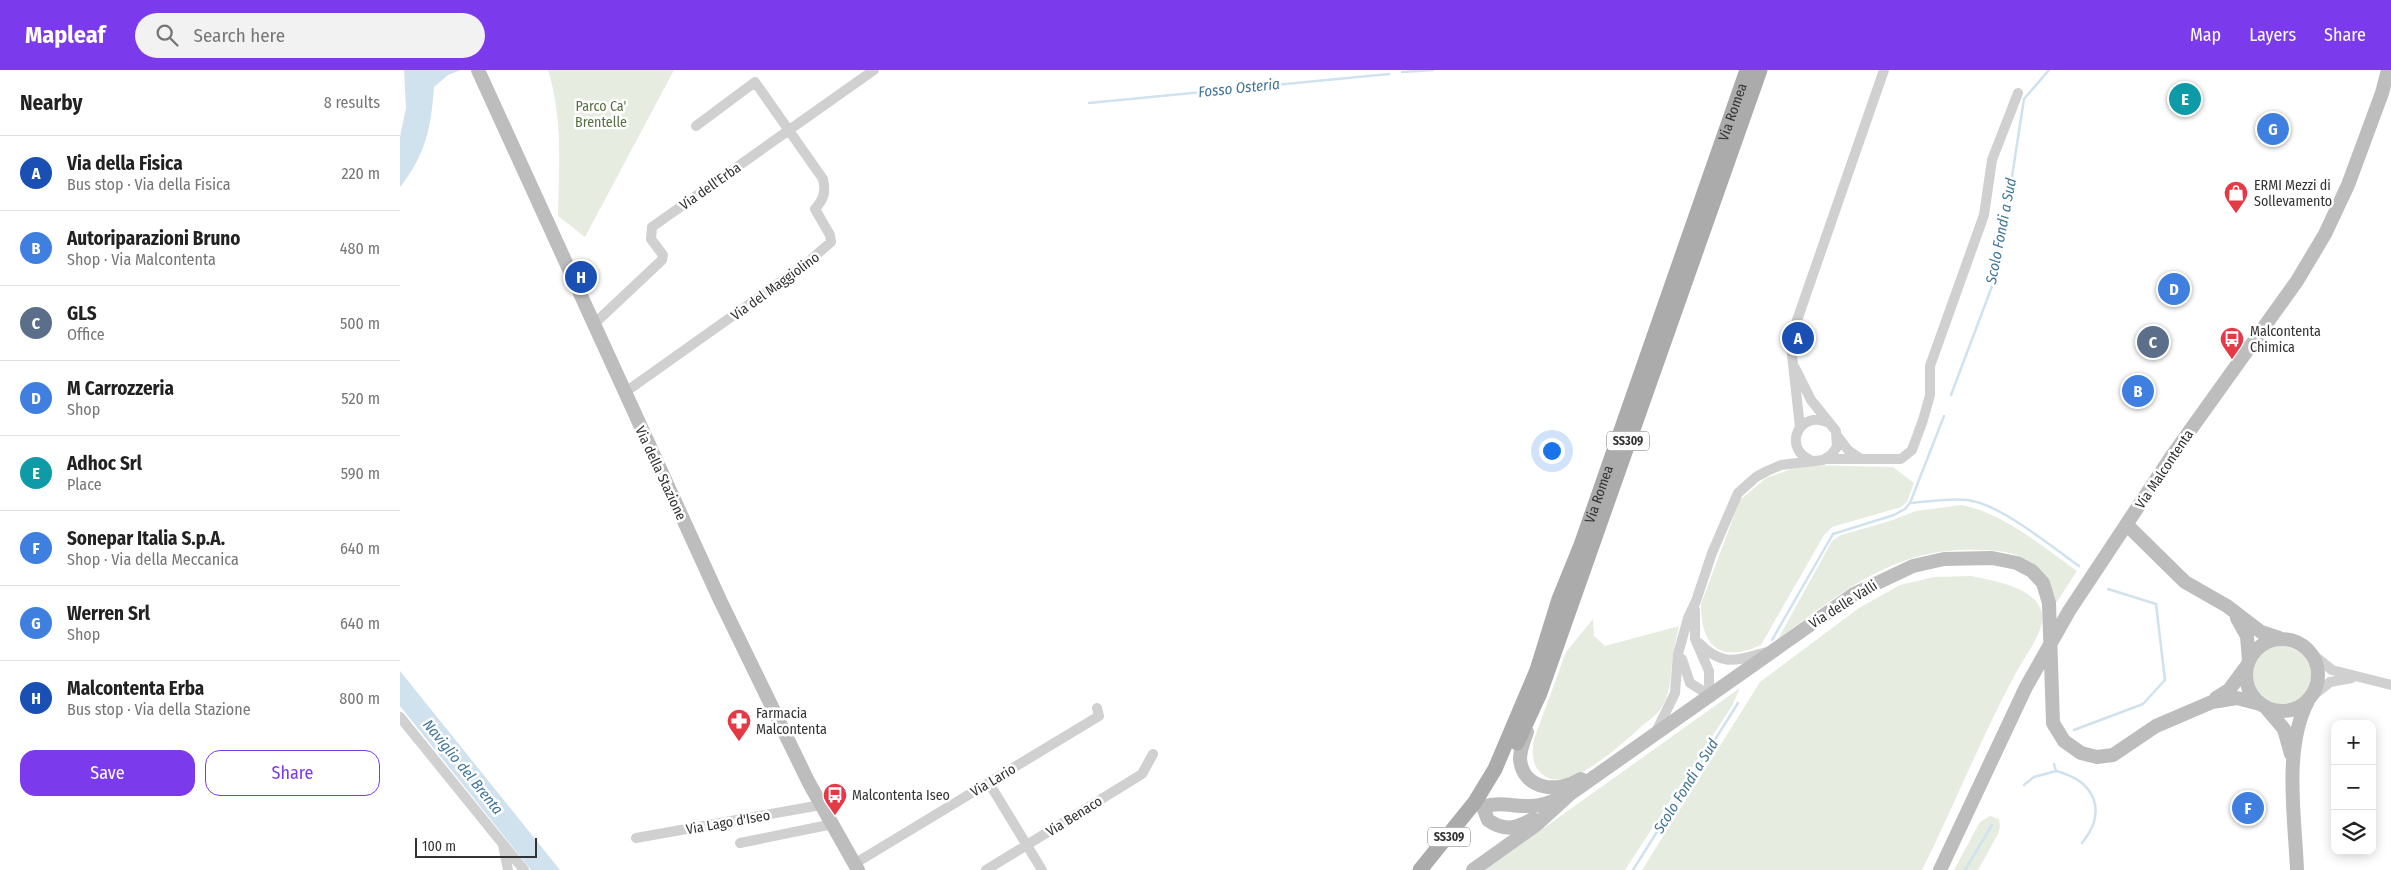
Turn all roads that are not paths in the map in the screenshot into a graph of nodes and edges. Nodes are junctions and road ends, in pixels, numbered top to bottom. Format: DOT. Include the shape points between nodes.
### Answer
graph roads {
  1 [pos="874,70"];
  2 [pos="1747,70"];
  3 [pos="1760,70"];
  4 [pos="1884,70"];
  5 [pos="2388,70"];
  6 [pos="480,74"];
  7 [pos="2018,93"];
  8 [pos="696,126"];
  9 [pos="789,130"];
  10 [pos="594,324"];
  11 [pos="1795,368"];
  12 [pos="624,393"];
  13 [pos="1827,422"];
  14 [pos="1800,427"];
  15 [pos="1838,437"];
  16 [pos="1796,443"];
  17 [pos="1826,459"];
  18 [pos="1862,460"];
  19 [pos="1813,461"];
  20 [pos="1781,465"];
  21 [pos="2127,525"];
  22 [pos="1696,601"];
  23 [pos="2231,609"];
  24 [pos="1695,639"];
  25 [pos="1681,640"];
  26 [pos="2289,640"];
  27 [pos="1772,651"];
  28 [pos="2311,653"];
  29 [pos="2248,663"];
  30 [pos="2358,677"];
  31 [pos="2391,685"];
  32 [pos="1710,695"];
  33 [pos="2310,698"];
  34 [pos="2212,702"];
  35 [pos="2262,705"];
  36 [pos="1097,708"];
  37 [pos="1532,714"];
  38 [pos="400,718"];
  39 [pos="1654,734"];
  40 [pos="1153,754"];
  41 [pos="1615,762"];
  42 [pos="2293,765"];
  43 [pos="988,783"];
  44 [pos="1570,794"];
  45 [pos="1479,804"];
  46 [pos="821,805"];
  47 [pos="1550,813"];
  48 [pos="833,824"];
  49 [pos="636,838"];
  50 [pos="740,843"];
  51 [pos="502,844"];
  52 [pos="1027,846"];
  53 [pos="856,867"];
  54 [pos="508,870"];
  55 [pos="524,870"];
  56 [pos="986,870"];
  57 [pos="1042,870"];
  58 [pos="1420,870"];
  59 [pos="1433,870"];
  60 [pos="1473,870"];
  61 [pos="1940,870"];
  62 [pos="2297,870"];
  1 -- 9 [label="street, Via dell'Erba"];
  2 -- 45 [label="main road, Via Romea / SS309" via="1559,599 1537,670"];
  3 -- 37 [label="main road, Via Romea / SS309"];
  4 -- 11 [label="street" via="1795,326 1791,346"];
  5 -- 21 [label="street, Via Malcontenta" via="2348,185 2312,257"];
  6 -- 10 [label="street, Via della Stazione"];
  7 -- 18 [label="street" via="1992,160 1984,214 1930,366 1930,395 1912,450 1901,459"];
  8 -- 9 [label="street, Via del Maggiolino" via="755,82"];
  9 -- 10 [label="street, Via dell'Erba" via="652,227 651,239 663,255 662,260"];
  9 -- 12 [label="street, Via del Maggiolino" via="823,179 823,200 815,209 831,242 808,263"];
  10 -- 12 [label="street, Via della Stazione"];
  11 -- 13 [label="street" via="1811,400"];
  11 -- 14 [label="street"];
  12 -- 46 [label="street, Via della Stazione" via="720,600"];
  13 -- 14 [label="street" via="1811,420"];
  13 -- 15 [label="street"];
  14 -- 16 [label="street"];
  15 -- 17 [label="street" via="1836,450"];
  15 -- 18 [label="street"];
  16 -- 19 [label="street" via="1802,455"];
  16 -- 20 [label="street"];
  17 -- 18 [label="street"];
  17 -- 19 [label="street"];
  19 -- 20 [label="street"];
  20 -- 22 [label="street" via="1756,477 1738,493"];
  21 -- 23 [label="street" via="2175,574"];
  21 -- 61 [label="street, Via Malcontenta" via="2068,611 2027,685"];
  22 -- 24 [label="street"];
  22 -- 25 [label="street"];
  23 -- 26 [label="street" via="2261,632"];
  23 -- 29 [label="street" via="2247,636"];
  24 -- 27 [label="street" via="1708,653 1725,661"];
  24 -- 32 [label="street" via="1709,671"];
  25 -- 32 [label="street" via="1686,674 1694,687"];
  25 -- 39 [label="street" via="1675,693"];
  26 -- 28 [label="street"];
  26 -- 29 [label="street" via="2265,642 2254,650"];
  27 -- 32 [label="street, Via delle Valli"];
  27 -- 34 [label="street, Via delle Valli" via="1854,594 1888,576 1944,559 1992,558 2032,571 2043,583 2049,603 2053,723 2064,741 2081,754 2113,755 2156,726"];
  28 -- 30 [label="street" via="2332,670"];
  28 -- 33 [label="street" via="2317,665 2318,680"];
  29 -- 34 [label="street, Via delle Valli" via="2229,690"];
  29 -- 35 [label="street" via="2248,688"];
  30 -- 31 [label="street"];
  30 -- 33 [label="street" via="2330,682"];
  32 -- 39 [label="street, Via delle Valli"];
  33 -- 35 [label="street" via="2303,706 2288,711 2276,711"];
  33 -- 42 [label="street" via="2299,723"];
  34 -- 35 [label="street, Via delle Valli" via="2237,698"];
  35 -- 42 [label="street" via="2284,729"];
  36 -- 43 [label="street, Via Lario" via="1099,716"];
  37 -- 41 [label="street, Via delle Valli" via="1520,759 1532,782 1555,789"];
  37 -- 45 [label="main road, Via Romea / SS309"];
  38 -- 51 [label="street"];
  39 -- 41 [label="street, Via delle Valli"];
  40 -- 52 [label="street, Via Benaco" via="1142,774"];
  41 -- 44 [label="street, Via delle Valli"];
  42 -- 62 [label="street"];
  43 -- 52 [label="street"];
  43 -- 53 [label="street, Via Lario"];
  44 -- 45 [label="street, Via delle Valli" via="1543,805"];
  44 -- 47 [label="street, Via delle Valli"];
  45 -- 47 [label="street, Via delle Valli" via="1488,820 1504,828 1518,827"];
  45 -- 58 [label="main road, Via Romea / SS309"];
  45 -- 59 [label="main road, Via Romea / SS309" via="1463,836"];
  46 -- 48 [label="street, Via della Stazione"];
  46 -- 49 [label="street, Via Lago d'Iseo"];
  47 -- 60 [label="street, Via delle Valli"];
  48 -- 50 [label="street"];
  48 -- 53 [label="street, Via della Stazione"];
  51 -- 54 [label="street"];
  51 -- 55 [label="street"];
  52 -- 56 [label="street, Via Benaco"];
  52 -- 57 [label="street"];
}
